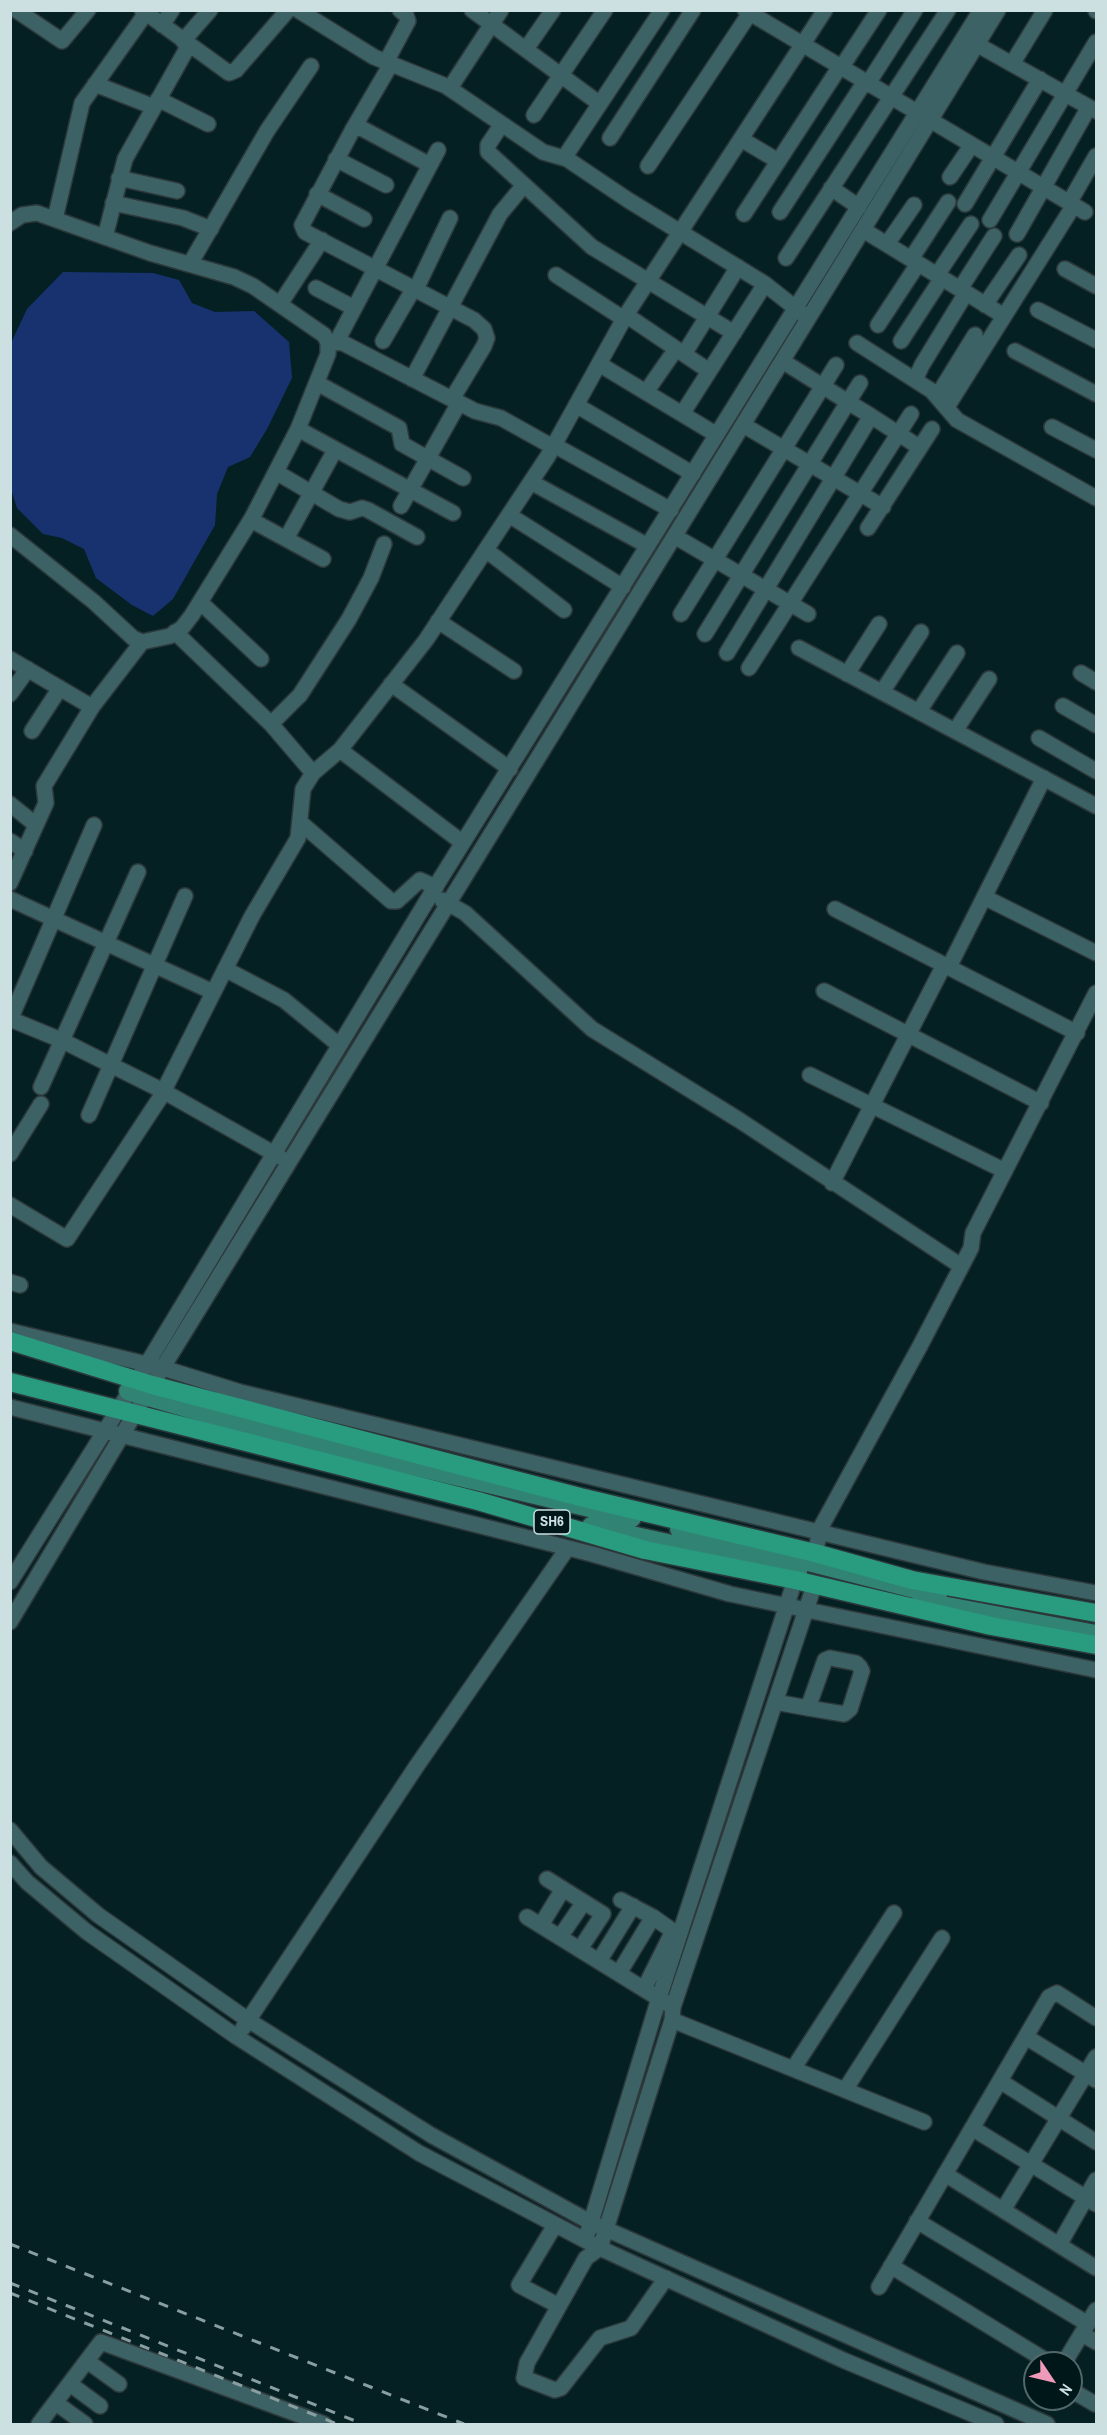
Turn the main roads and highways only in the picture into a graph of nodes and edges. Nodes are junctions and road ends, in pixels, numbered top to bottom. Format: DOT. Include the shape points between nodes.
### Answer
graph roads {
  1 [pos="10,1341"];
  2 [pos="10,1382"];
  3 [pos="134,1398"];
  4 [pos="1096,1613"];
  5 [pos="1096,1625"];
  6 [pos="1096,1634"];
  7 [pos="1096,1645"];
  1 -- 3 [label="highway"];
  2 -- 3 [label="highway, SH6"];
  3 -- 4 [label="highway" via="580,1497 912,1580"];
  3 -- 5 [label="main road" via="908,1588"];
  3 -- 6 [label="main road" via="583,1524 906,1598"];
  3 -- 7 [label="highway, SH6" via="645,1550 991,1626"];
}
